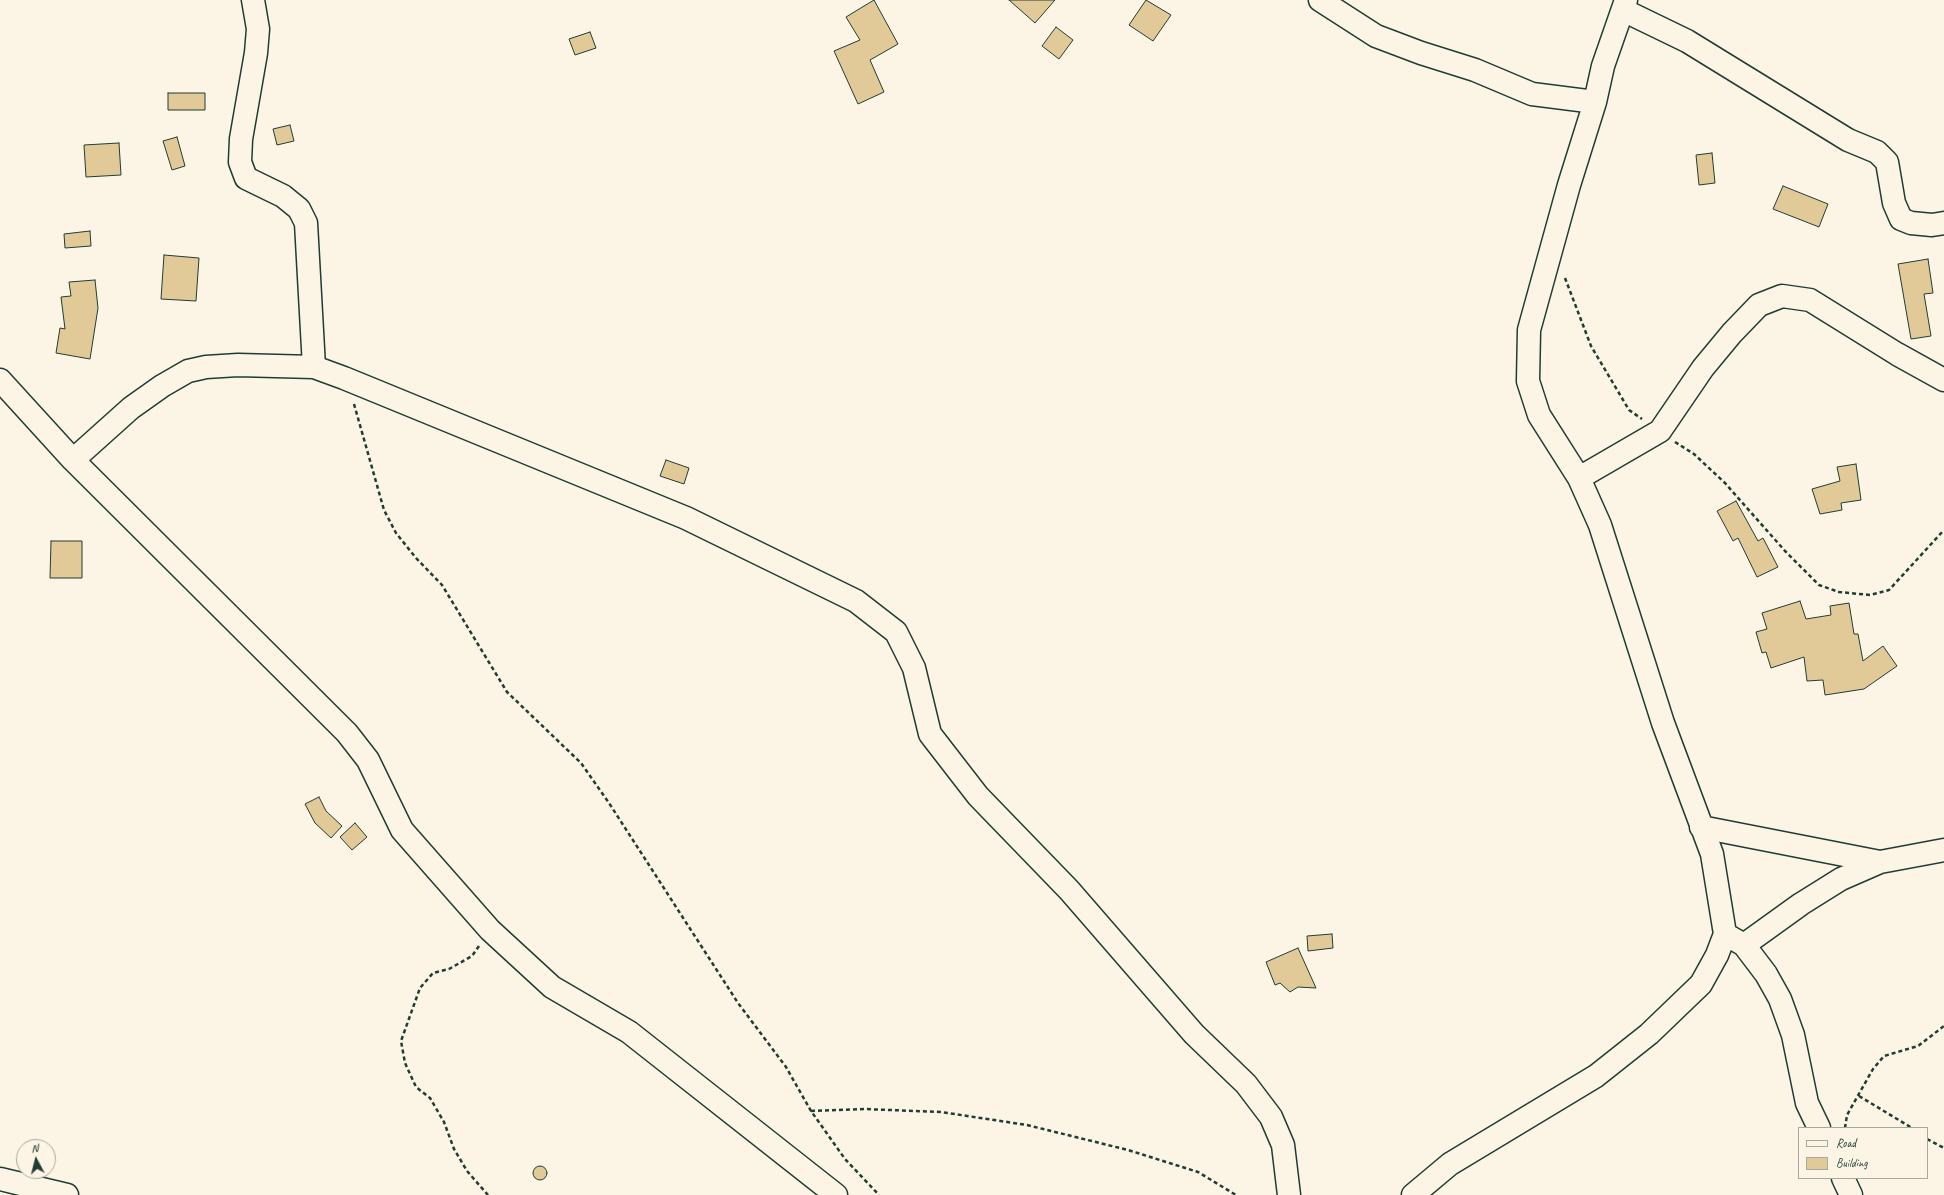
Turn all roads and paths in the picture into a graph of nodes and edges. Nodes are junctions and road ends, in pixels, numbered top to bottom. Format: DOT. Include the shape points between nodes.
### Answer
graph roads {
  1 [pos="253,0"];
  2 [pos="1320,0"];
  3 [pos="1625,5"];
  4 [pos="1595,102"];
  5 [pos="1944,223"];
  6 [pos="1563,273"];
  7 [pos="314,367"];
  8 [pos="344,378"];
  9 [pos="0,380"];
  10 [pos="1944,380"];
  11 [pos="1660,431"];
  12 [pos="73,460"];
  13 [pos="1579,478"];
  14 [pos="1944,530"];
  15 [pos="1701,827"];
  16 [pos="1944,850"];
  17 [pos="1880,862"];
  18 [pos="490,930"];
  19 [pos="1725,934"];
  20 [pos="1744,945"];
  21 [pos="1944,1026"];
  22 [pos="1859,1096"];
  23 [pos="811,1111"];
  24 [pos="1819,1127"];
  25 [pos="1845,1127"];
  26 [pos="1910,1127"];
  27 [pos="1928,1140"];
  28 [pos="1944,1148"];
  29 [pos="0,1179"];
  30 [pos="1843,1179"];
  31 [pos="67,1195"];
  32 [pos="488,1195"];
  33 [pos="836,1195"];
  34 [pos="879,1195"];
  35 [pos="1236,1195"];
  36 [pos="1289,1195"];
  37 [pos="1413,1195"];
  38 [pos="1851,1195"];
  1 -- 7 [label="street" via="258,29 241,139 240,162 246,178 283,196 299,209 306,222"];
  2 -- 4 [label="street" via="1376,36 1421,54 1475,70 1532,94"];
  3 -- 4 [label="street" via="1603,66"];
  3 -- 5 [label="street" via="1848,140 1877,152 1887,162 1894,203 1901,219 1911,223 1932,225"];
  4 -- 13 [label="street" via="1529,330 1528,381 1539,415"];
  6 -- 11 [label="path" via="1591,346 1629,410"];
  7 -- 8 [label="street"];
  7 -- 12 [label="street" via="238,365 188,371 131,408"];
  8 -- 23 [label="path" via="358,415 384,510 396,533 442,585 507,692 581,762 738,1003 786,1067"];
  8 -- 36 [label="street" via="686,518 856,601 896,632 914,668 930,734 978,796 1069,890 1194,1034 1246,1084 1271,1117 1283,1145"];
  9 -- 12 [label="street"];
  10 -- 11 [label="street" via="1810,300 1782,296 1759,305 1732,333 1703,368"];
  11 -- 13 [label="street"];
  11 -- 14 [label="path" via="1694,454 1725,483 1819,585 1839,592 1870,595 1889,590"];
  12 -- 18 [label="street" via="347,733 368,760 402,830"];
  13 -- 15 [label="street" via="1600,525 1663,723"];
  15 -- 17 [label="street"];
  15 -- 19 [label="street" via="1712,854"];
  16 -- 17 [label="street"];
  17 -- 20 [label="street" via="1841,879"];
  18 -- 32 [label="path" via="472,956 449,969 434,973 420,988 401,1041 405,1063 416,1087 430,1098 467,1171"];
  18 -- 33 [label="street" via="552,987 629,1032"];
  19 -- 20 [label="street"];
  19 -- 37 [label="street" via="1701,984 1649,1034 1596,1076 1450,1164"];
  20 -- 24 [label="street" via="1766,974 1780,999 1793,1035 1807,1103"];
  21 -- 22 [label="path" via="1918,1046 1884,1056 1873,1069"];
  22 -- 25 [label="path" via="1847,1115"];
  22 -- 26 [label="path"];
  23 -- 34 [label="path" via="845,1159"];
  23 -- 35 [label="path" via="864,1109 941,1112 1027,1125 1128,1150 1198,1172"];
  27 -- 28 [label="path"];
  29 -- 31 [label="street"];
  30 -- 38 [label="street"];
}
